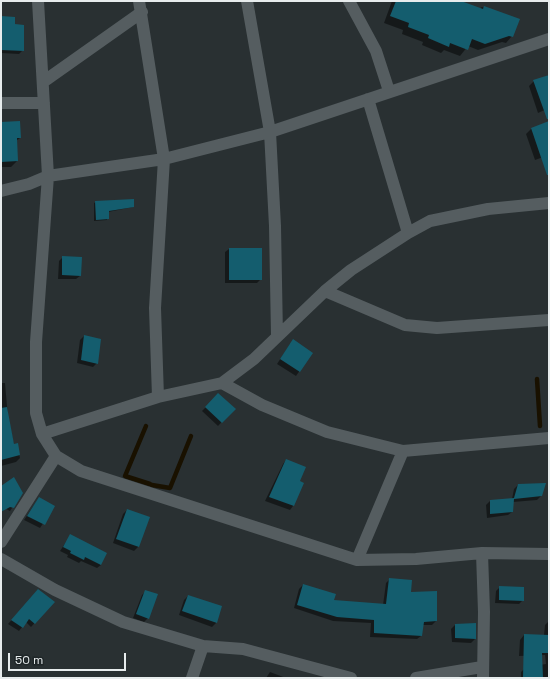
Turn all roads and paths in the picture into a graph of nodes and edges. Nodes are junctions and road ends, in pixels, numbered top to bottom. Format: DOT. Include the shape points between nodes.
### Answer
graph roads {
  1 [pos="38,1"];
  2 [pos="247,1"];
  3 [pos="349,1"];
  4 [pos="140,7"];
  5 [pos="549,38"];
  6 [pos="43,82"];
  7 [pos="389,91"];
  8 [pos="368,99"];
  9 [pos="44,102"];
  10 [pos="1,103"];
  11 [pos="270,132"];
  12 [pos="164,159"];
  13 [pos="48,176"];
  14 [pos="1,191"];
  15 [pos="549,203"];
  16 [pos="408,233"];
  17 [pos="325,291"];
  18 [pos="549,320"];
  19 [pos="277,336"];
  20 [pos="222,383"];
  21 [pos="158,397"];
  22 [pos="42,434"];
  23 [pos="549,438"];
  24 [pos="403,451"];
  25 [pos="56,456"];
  26 [pos="1,542"];
  27 [pos="482,553"];
  28 [pos="549,554"];
  29 [pos="1,559"];
  30 [pos="357,560"];
  31 [pos="203,646"];
  32 [pos="483,672"];
  33 [pos="192,678"];
  34 [pos="351,678"];
  35 [pos="416,678"];
  1 -- 6 [label="street"];
  2 -- 11 [label="street"];
  3 -- 7 [label="street" via="376,51"];
  4 -- 6 [label="street"];
  4 -- 12 [label="street"];
  5 -- 7 [label="street"];
  6 -- 9 [label="street"];
  7 -- 8 [label="street"];
  8 -- 11 [label="street"];
  8 -- 16 [label="street"];
  9 -- 10 [label="street"];
  9 -- 13 [label="street"];
  11 -- 12 [label="street"];
  11 -- 19 [label="street"];
  12 -- 13 [label="street"];
  12 -- 21 [label="street" via="154,308"];
  13 -- 14 [label="street"];
  13 -- 22 [label="street" via="36,342 36,413"];
  15 -- 16 [label="street" via="453,215 430,222"];
  16 -- 17 [label="street" via="351,270"];
  17 -- 18 [label="street" via="405,325 437,328"];
  17 -- 19 [label="street"];
  19 -- 20 [label="street" via="254,359"];
  20 -- 21 [label="street"];
  20 -- 24 [label="street" via="262,405 327,432"];
  21 -- 22 [label="street"];
  22 -- 25 [label="street"];
  23 -- 24 [label="street"];
  24 -- 30 [label="street"];
  25 -- 26 [label="street"];
  25 -- 30 [label="street" via="81,471"];
  27 -- 28 [label="street"];
  27 -- 30 [label="street" via="416,559"];
  27 -- 32 [label="street"];
  29 -- 31 [label="street" via="55,590 122,622"];
  31 -- 33 [label="street"];
  31 -- 34 [label="street" via="243,649"];
  32 -- 35 [label="street"];
}
